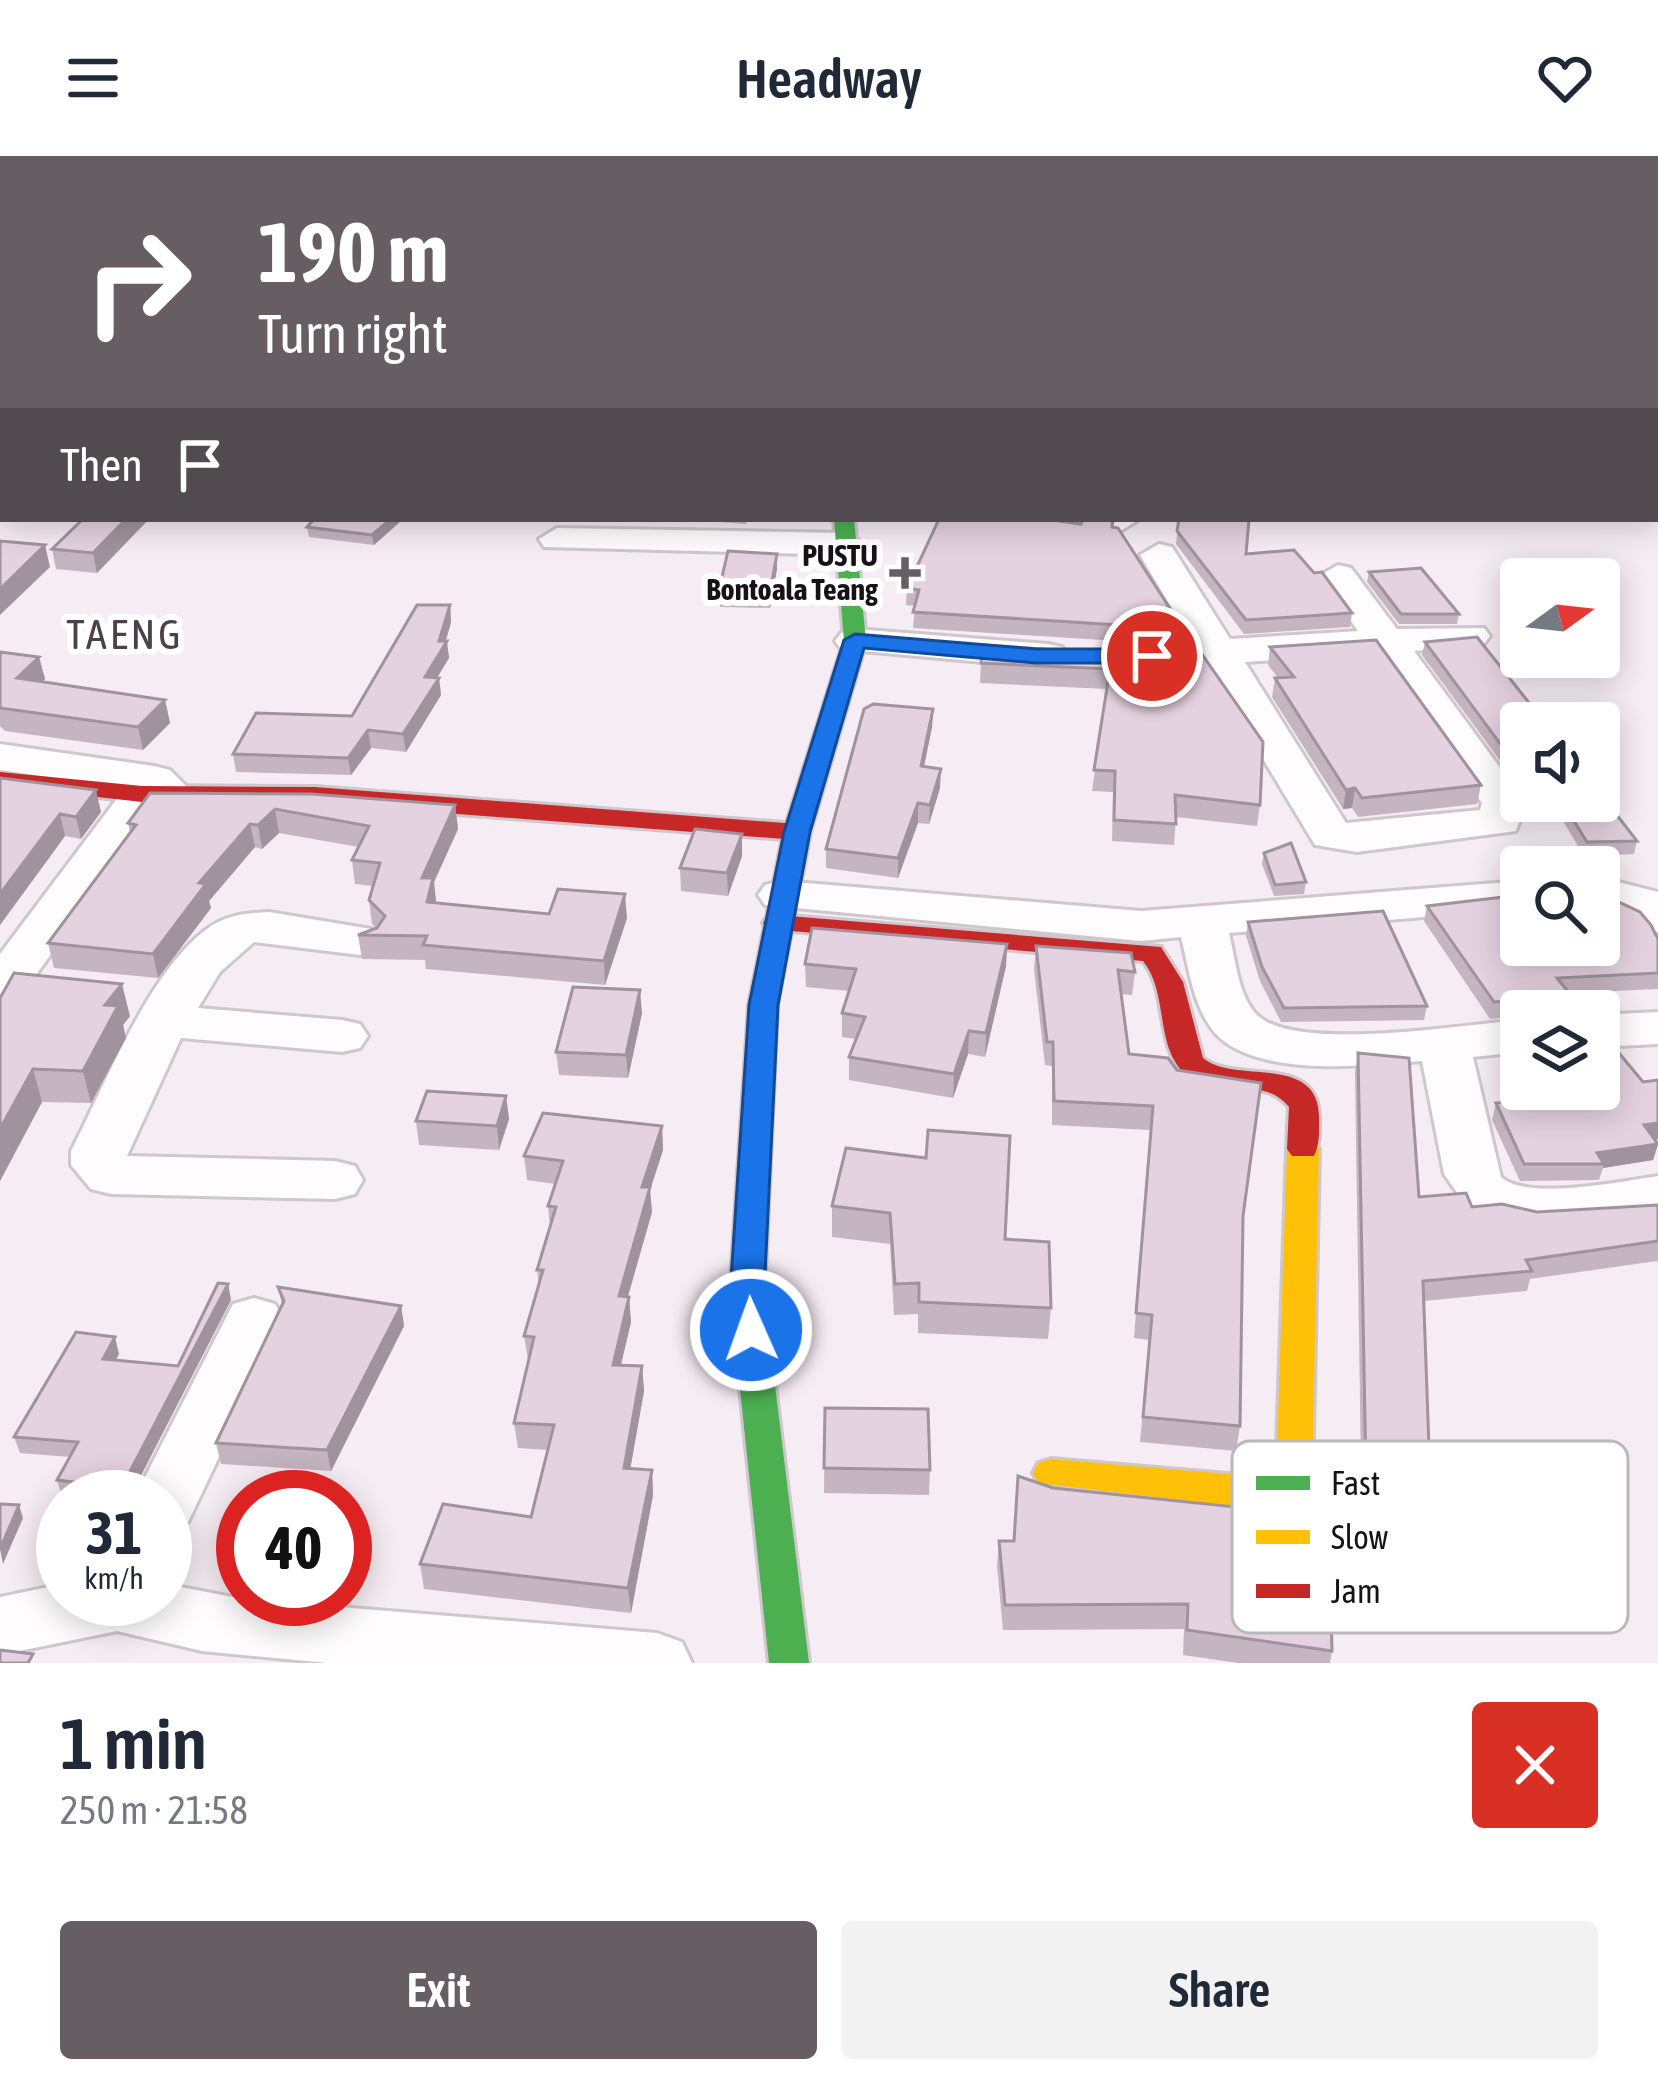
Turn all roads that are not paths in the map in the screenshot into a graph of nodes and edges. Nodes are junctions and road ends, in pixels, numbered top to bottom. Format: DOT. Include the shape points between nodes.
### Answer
graph roads {
  1 [pos="845,531"];
  2 [pos="557,539"];
  3 [pos="1160,555"];
  4 [pos="1338,576"];
  5 [pos="1470,636"];
  6 [pos="855,640"];
  7 [pos="1386,640"];
  8 [pos="1220,652"];
  9 [pos="1159,656"];
  10 [pos="1077,657"];
  11 [pos="0,757"];
  12 [pos="0,779"];
  13 [pos="156,788"];
  14 [pos="797,832"];
  15 [pos="1620,894"];
  16 [pos="1500,897"];
  17 [pos="780,909"];
  18 [pos="1658,918"];
  19 [pos="1201,923"];
  20 [pos="360,940"];
  21 [pos="2,986"];
  22 [pos="69,989"];
  23 [pos="158,1005"];
  24 [pos="1658,1028"];
  25 [pos="1620,1030"];
  26 [pos="342,1036"];
  27 [pos="1500,1038"];
  28 [pos="1444,1042"];
  29 [pos="334,1180"];
  30 [pos="1658,1196"];
  31 [pos="254,1320"];
  32 [pos="1295,1441"];
  33 [pos="181,1470"];
  34 [pos="1051,1473"];
  35 [pos="1232,1492"];
  36 [pos="36,1618"];
  37 [pos="192,1619"];
  38 [pos="0,1626"];
  39 [pos="657,1663"];
  40 [pos="789,1663"];
  1 -- 2 [label="street"];
  1 -- 6 [label="street"];
  3 -- 8 [label="street"];
  4 -- 7 [label="street"];
  5 -- 7 [label="street"];
  6 -- 10 [label="street"];
  6 -- 14 [label="street"];
  7 -- 8 [label="street"];
  7 -- 8 [label="street" via="1504,803 1501,820 1331,835"];
  8 -- 9 [label="street"];
  11 -- 13 [label="street"];
  12 -- 13 [label="street"];
  13 -- 14 [label="street"];
  13 -- 21 [label="street"];
  14 -- 17 [label="street"];
  15 -- 18 [label="street" via="1635,896"];
  16 -- 19 [label="street"];
  17 -- 19 [label="street"];
  17 -- 32 [label="street" via="1151,953 1171,976 1179,1037 1193,1066 1298,1091 1304,1106"];
  17 -- 40 [label="street" via="763,1005 747,1295"];
  19 -- 28 [label="street" via="1224,1002 1247,1034 1300,1048"];
  20 -- 23 [label="street" via="236,930"];
  21 -- 22 [label="street"];
  23 -- 26 [label="street"];
  23 -- 29 [label="street" via="99,1165 112,1175"];
  24 -- 25 [label="street"];
  27 -- 28 [label="street"];
  28 -- 30 [label="street" via="1472,1174 1488,1197 1523,1205"];
  31 -- 33 [label="street"];
  34 -- 35 [label="street"];
  36 -- 38 [label="street"];
  37 -- 39 [label="street"];
}
